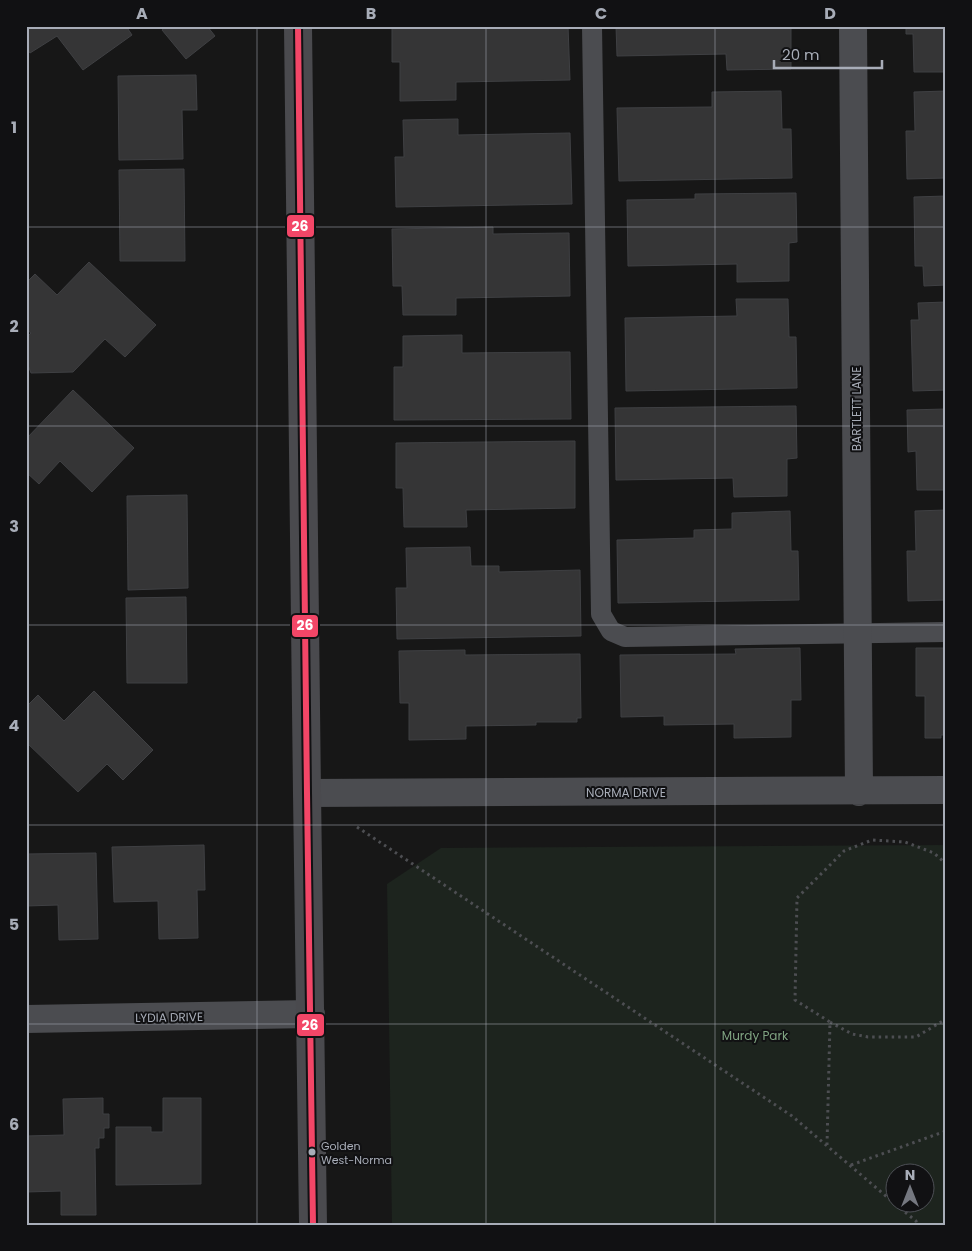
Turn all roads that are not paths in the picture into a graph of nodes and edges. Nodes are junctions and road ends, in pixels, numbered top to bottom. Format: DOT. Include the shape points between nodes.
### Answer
graph roads {
  1 [pos="298,26"];
  2 [pos="592,26"];
  3 [pos="853,26"];
  4 [pos="946,632"];
  5 [pos="857,634"];
  6 [pos="946,790"];
  7 [pos="859,792"];
  8 [pos="306,793"];
  9 [pos="311,1014"];
  10 [pos="26,1019"];
  11 [pos="313,1225"];
  1 -- 8 [label="main road"];
  2 -- 5 [label="lane" via="601,614 611,632 625,637"];
  3 -- 5 [label="street, BARTLETT LANE"];
  4 -- 5 [label="lane"];
  5 -- 7 [label="street, BARTLETT LANE"];
  6 -- 7 [label="street, NORMA DRIVE"];
  7 -- 8 [label="street, NORMA DRIVE"];
  8 -- 9 [label="main road"];
  9 -- 10 [label="street, LYDIA DRIVE"];
  9 -- 11 [label="main road"];
}
